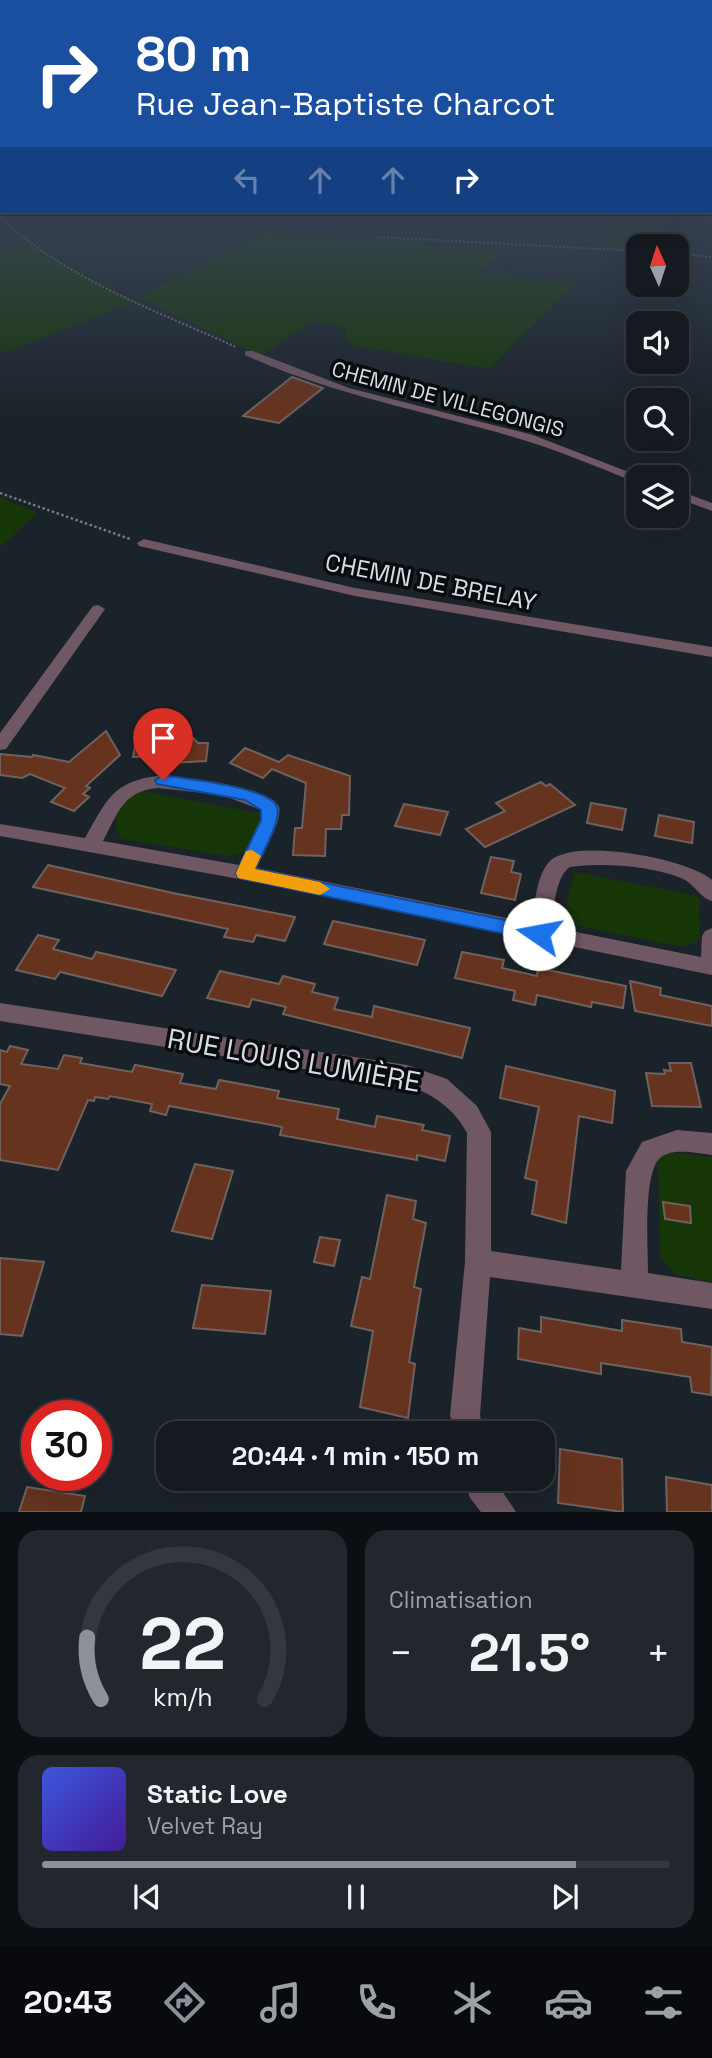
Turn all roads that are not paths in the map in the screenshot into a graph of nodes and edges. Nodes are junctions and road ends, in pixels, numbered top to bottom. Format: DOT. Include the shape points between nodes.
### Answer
graph roads {
  1 [pos="248,353"];
  2 [pos="626,474"];
  3 [pos="689,498"];
  4 [pos="712,507"];
  5 [pos="144,543"];
  6 [pos="97,609"];
  7 [pos="712,652"];
  8 [pos="0,745"];
  9 [pos="2,833"];
  10 [pos="90,847"];
  11 [pos="245,873"];
  12 [pos="712,894"];
  13 [pos="539,934"];
  14 [pos="712,936"];
  15 [pos="712,967"];
  16 [pos="0,1012"];
  17 [pos="712,1144"];
  18 [pos="478,1262"];
  19 [pos="634,1283"];
  20 [pos="712,1296"];
  21 [pos="466,1421"];
  22 [pos="484,1491"];
  23 [pos="500,1512"];
  1 -- 2 [label="street, CHEMIN DE VILLEGONGIS" via="289,373 516,434"];
  3 -- 4 [label="street"];
  5 -- 7 [label="street, CHEMIN DE BRELAY" via="346,591"];
  6 -- 8 [label="street"];
  9 -- 10 [label="street"];
  10 -- 11 [label="street"];
  10 -- 11 [label="street" via="128,788 163,780 246,795 270,808"];
  11 -- 13 [label="street"];
  12 -- 13 [label="street" via="706,884 687,872 586,856 567,858 557,866"];
  13 -- 15 [label="street"];
  14 -- 15 [label="street"];
  16 -- 18 [label="street, RUE LOUIS LUMIÈRE" via="407,1075 439,1086 469,1113 479,1132"];
  17 -- 19 [label="street" via="677,1141 650,1150 638,1171"];
  18 -- 19 [label="street"];
  18 -- 21 [label="street, RUE LOUIS LUMIÈRE"];
  19 -- 20 [label="street"];
  22 -- 23 [label="street"];
}
